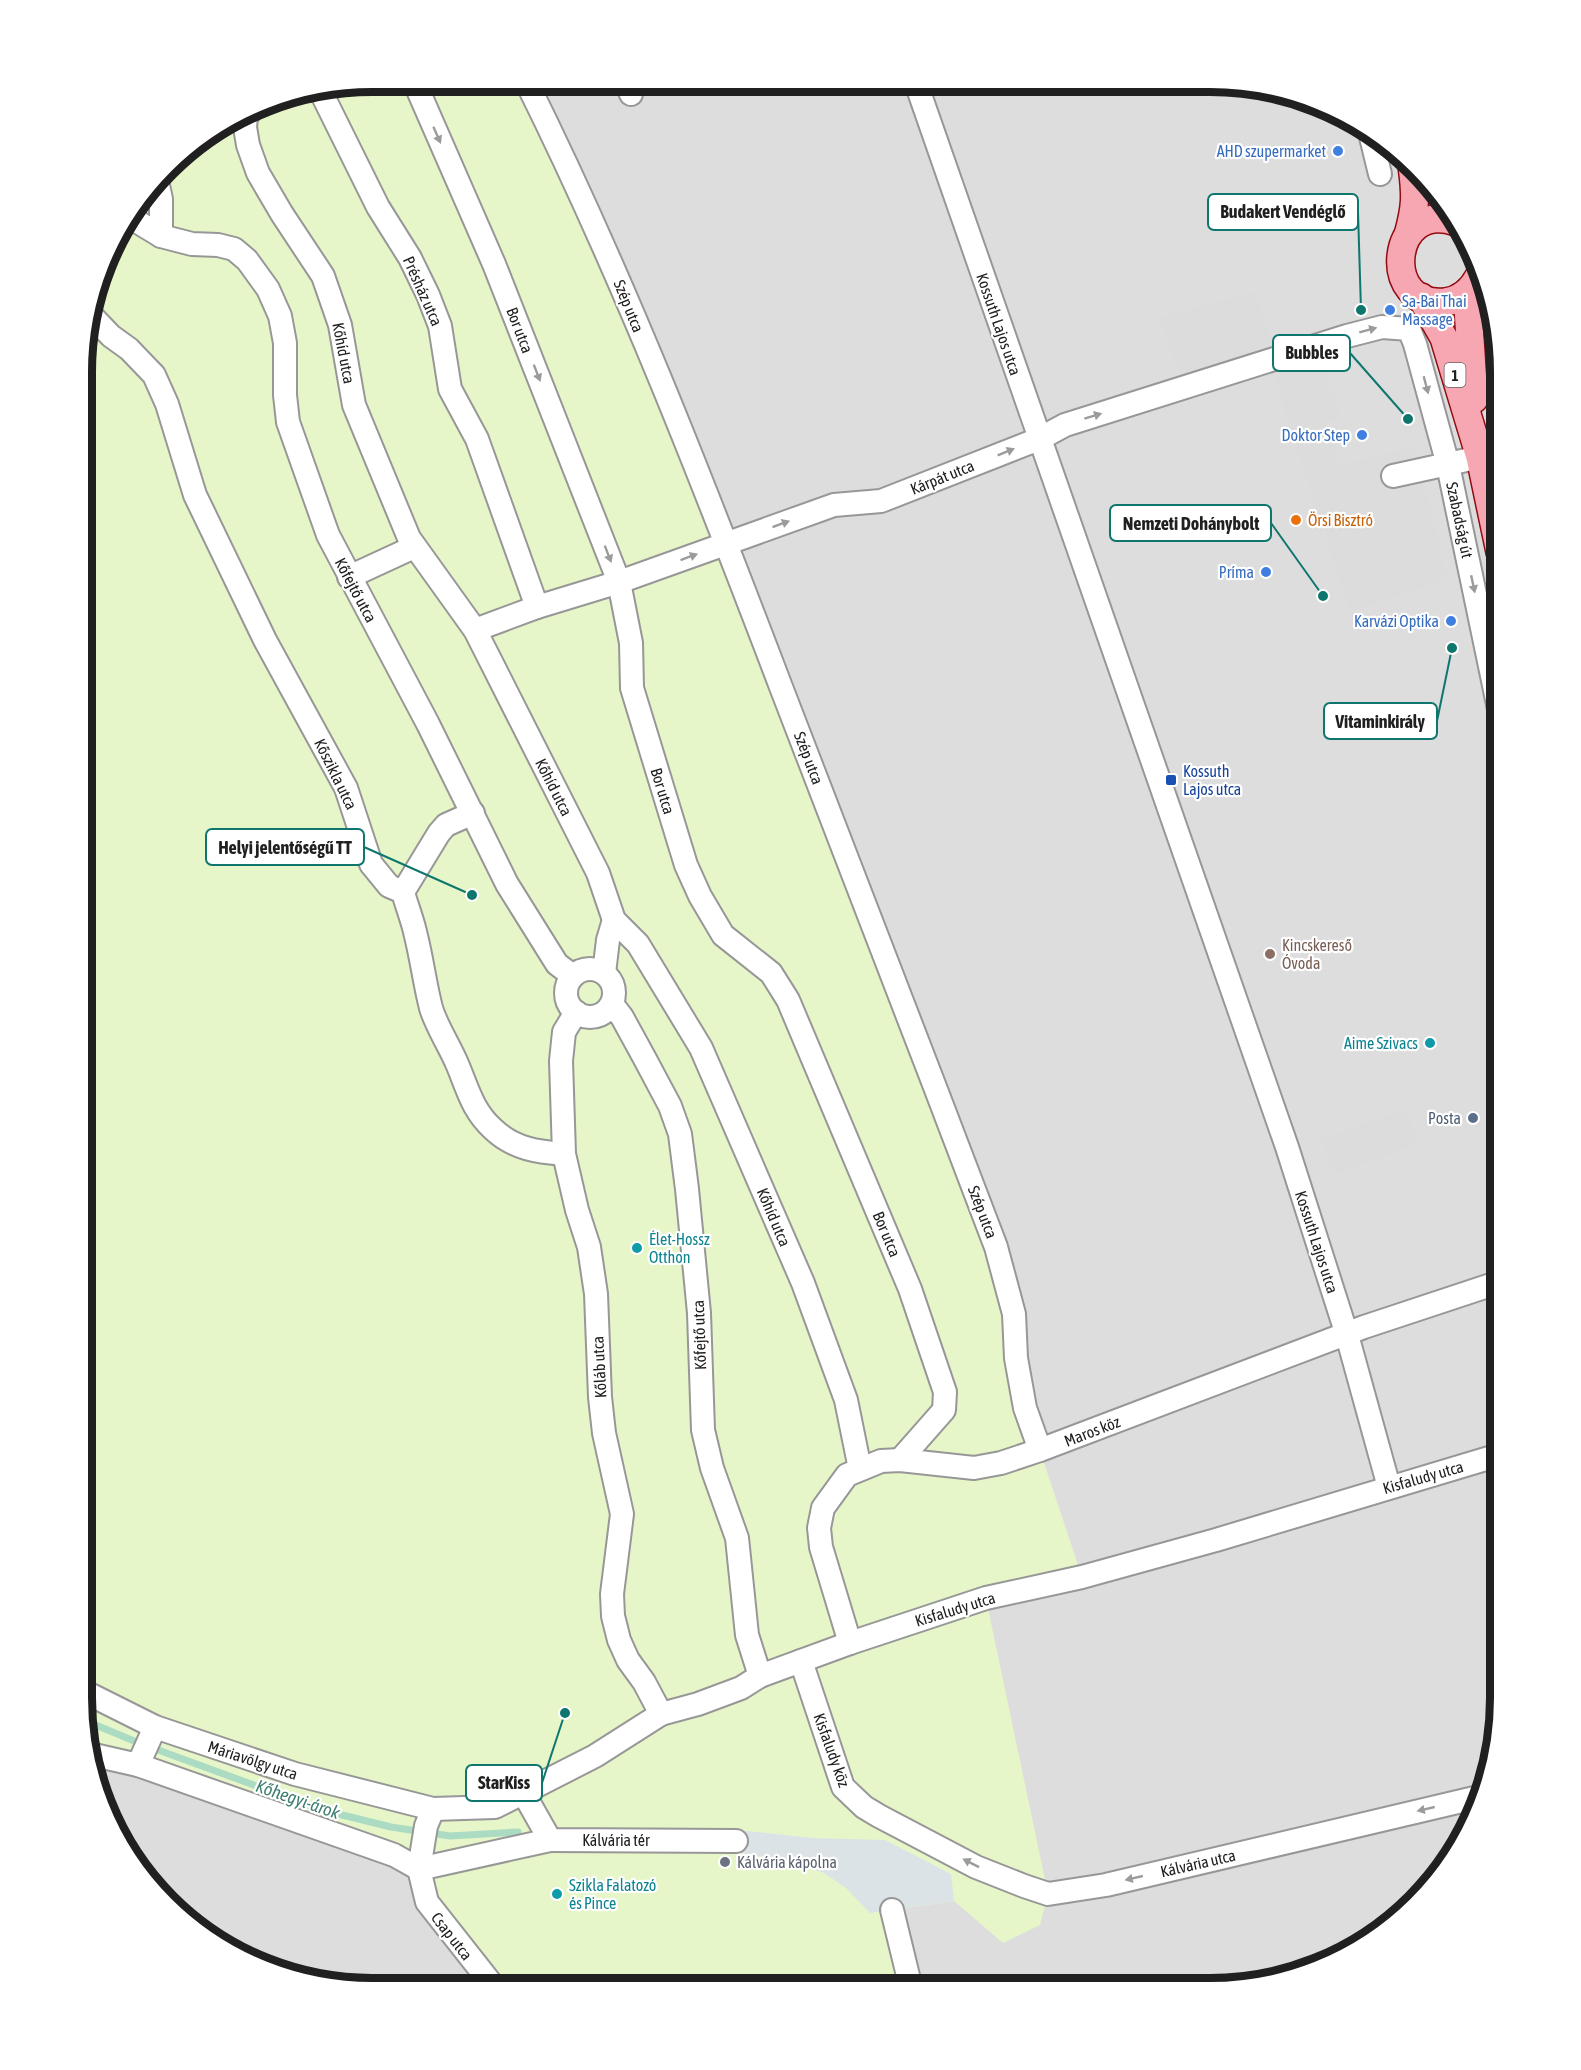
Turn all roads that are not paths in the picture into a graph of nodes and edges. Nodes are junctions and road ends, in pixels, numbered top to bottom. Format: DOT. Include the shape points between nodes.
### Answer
graph roads {
  1 [pos="419,92"];
  2 [pos="532,92"];
  3 [pos="919,92"];
  4 [pos="323,96"];
  5 [pos="246,121"];
  6 [pos="1373,144"];
  7 [pos="1380,174"];
  8 [pos="1414,180"];
  9 [pos="159,190"];
  10 [pos="1444,219"];
  11 [pos="136,221"];
  12 [pos="1408,235"];
  13 [pos="161,236"];
  14 [pos="1473,286"];
  15 [pos="1421,297"];
  16 [pos="96,321"];
  17 [pos="1409,329"];
  18 [pos="1473,392"];
  19 [pos="1490,395"];
  20 [pos="1039,439"];
  21 [pos="1480,457"];
  22 [pos="1448,465"];
  23 [pos="1393,476"];
  24 [pos="1490,504"];
  25 [pos="727,544"];
  26 [pos="414,546"];
  27 [pos="349,577"];
  28 [pos="619,582"];
  29 [pos="537,607"];
  30 [pos="475,630"];
  31 [pos="1490,666"];
  32 [pos="473,813"];
  33 [pos="403,892"];
  34 [pos="614,920"];
  35 [pos="604,973"];
  36 [pos="573,976"];
  37 [pos="612,1004"];
  38 [pos="576,1012"];
  39 [pos="564,1154"];
  40 [pos="1490,1285"];
  41 [pos="1347,1335"];
  42 [pos="1040,1450"];
  43 [pos="1490,1458"];
  44 [pos="900,1460"];
  45 [pos="860,1469"];
  46 [pos="1389,1487"];
  47 [pos="850,1643"];
  48 [pos="801,1661"];
  49 [pos="760,1676"];
  50 [pos="92,1700"];
  51 [pos="661,1714"];
  52 [pos="146,1747"];
  53 [pos="97,1754"];
  54 [pos="524,1794"];
  55 [pos="1471,1799"];
  56 [pos="429,1818"];
  57 [pos="920,1836"];
  58 [pos="550,1840"];
  59 [pos="736,1841"];
  60 [pos="420,1860"];
  61 [pos="892,1910"];
  62 [pos="487,1978"];
  63 [pos="908,1978"];
  1 -- 28 [label="street, Bor utca, one-way" via="494,264"];
  2 -- 25 [label="street, Szép utca" via="602,239"];
  3 -- 20 [label="street, Kossuth Lajos utca"];
  4 -- 29 [label="street, Présház utca" via="378,207 428,295 440,326 450,389 477,439"];
  5 -- 26 [label="street, Kőhíd utca" via="258,173 323,276 340,325 354,405"];
  6 -- 7 [label="street"];
  8 -- 12 [label="main road, 1" via="1415,211"];
  9 -- 13 [label="street"];
  10 -- 12 [label="main road" via="1424,222"];
  11 -- 13 [label="street, Kőfejtő utca"];
  12 -- 15 [label="main road, 1" via="1400,251 1401,270 1408,286"];
  13 -- 27 [label="street, Kőfejtő utca" via="234,249 268,289 280,316 285,343 288,422 328,535"];
  14 -- 15 [label="main road, 1" via="1461,297 1445,302"];
  14 -- 18 [label="main road, Szabadság út / 1"];
  15 -- 21 [label="main road, Szabadság út / 1" via="1444,338"];
  16 -- 33 [label="street, Kőszikla utca" via="154,375 195,495 265,640 346,788 371,864 389,886"];
  20 -- 17 [label="street, Kárpát utca, one-way" via="1065,425 1347,336 1382,327"];
  17 -- 22 [label="street, Szabadság út, one-way"];
  18 -- 19 [label="street"];
  18 -- 21 [label="main road, Szabadság út / 1"];
  25 -- 20 [label="street, Kárpát utca, one-way" via="834,505 881,501"];
  20 -- 41 [label="street, Kossuth Lajos utca" via="1287,1148"];
  21 -- 22 [label="street"];
  21 -- 24 [label="main road, Szabadság út / 1"];
  22 -- 23 [label="street"];
  22 -- 31 [label="street, Szabadság út, one-way"];
  28 -- 25 [label="street, Kárpát utca, one-way"];
  25 -- 42 [label="street, Szép utca" via="996,1247 1014,1314 1016,1358 1025,1408"];
  26 -- 27 [label="street"];
  26 -- 30 [label="street, Kőhíd utca"];
  27 -- 32 [label="street, Kőfejtő utca"];
  28 -- 29 [label="street, Kárpát utca"];
  28 -- 44 [label="street, Bor utca" via="632,643 632,688 686,865 723,935 771,973 788,1000 910,1289 940,1374 944,1410"];
  29 -- 30 [label="street, Kárpát utca"];
  30 -- 34 [label="street, Kőhíd utca" via="598,873"];
  32 -- 33 [label="street" via="446,825"];
  32 -- 36 [label="street, Kőfejtő utca" via="507,884 557,964"];
  33 -- 39 [label="street" via="431,1008 477,1113 494,1131 530,1151"];
  34 -- 35 [label="street"];
  34 -- 45 [label="street, Kőhíd utca" via="638,944 701,1048 802,1283 846,1400"];
  35 -- 36 [label="street" via="586,969"];
  35 -- 37 [label="street" via="613,984"];
  36 -- 38 [label="street" via="566,994"];
  37 -- 38 [label="street" via="595,1016"];
  37 -- 49 [label="street, Kőfejtő utca" via="670,1106 680,1134 699,1313 703,1430 711,1468 737,1538 747,1635"];
  38 -- 39 [label="street, Kőláb utca" via="564,1032 561,1061"];
  39 -- 51 [label="street, Kőláb utca" via="589,1246 596,1294 604,1433 622,1514 613,1617 628,1660"];
  40 -- 41 [label="street, Maros köz"];
  41 -- 42 [label="street, Maros köz"];
  41 -- 46 [label="street, Kossuth Lajos utca"];
  42 -- 44 [label="street, Maros köz" via="974,1468"];
  43 -- 46 [label="street, Kisfaludy utca"];
  44 -- 45 [label="street, Maros köz" via="881,1461"];
  45 -- 47 [label="street, Maros köz" via="848,1475 823,1508 819,1528 821,1547"];
  46 -- 47 [label="street, Kisfaludy utca" via="1082,1577 986,1598"];
  47 -- 48 [label="street, Kisfaludy utca"];
  48 -- 49 [label="street, Kisfaludy utca"];
  48 -- 57 [label="street, Kisfaludy köz" via="843,1787 864,1807"];
  49 -- 51 [label="street, Kisfaludy utca" via="741,1688"];
  50 -- 52 [label="street, Máriavölgy utca"];
  51 -- 54 [label="street, Kisfaludy utca"];
  52 -- 53 [label="street, Máriavölgy utca"];
  52 -- 56 [label="street, Máriavölgy utca" via="294,1774"];
  52 -- 60 [label="street, Máriavölgy utca" via="394,1855"];
  54 -- 56 [label="street, Kisfaludy utca" via="495,1807"];
  54 -- 58 [label="street"];
  55 -- 57 [label="street, Kálvária utca, one-way" via="1107,1885 1048,1894 976,1867"];
  56 -- 60 [label="street, Csap utca"];
  58 -- 59 [label="street, Kálvária tér"];
  58 -- 60 [label="street, Kálvária tér"];
  60 -- 62 [label="street, Csap utca" via="427,1902"];
  61 -- 63 [label="street"];
}
